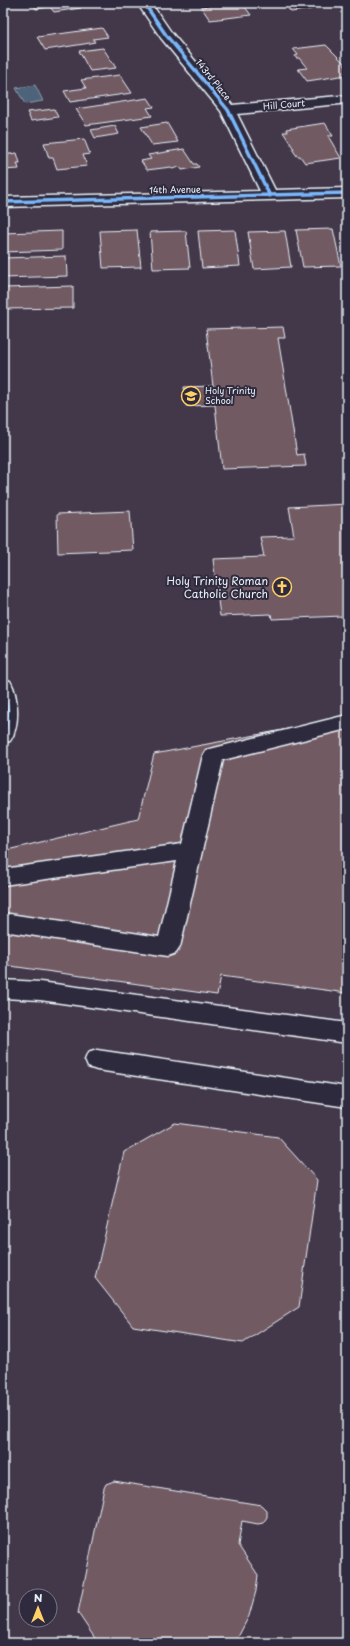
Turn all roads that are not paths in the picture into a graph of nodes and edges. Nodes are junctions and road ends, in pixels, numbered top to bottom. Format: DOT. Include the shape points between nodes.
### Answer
graph roads {
  1 [pos="144,3"];
  2 [pos="344,96"];
  3 [pos="228,110"];
  4 [pos="347,193"];
  5 [pos="270,196"];
  6 [pos="3,202"];
  7 [pos="3,686"];
  8 [pos="347,722"];
  9 [pos="3,736"];
  10 [pos="191,851"];
  11 [pos="3,877"];
  12 [pos="3,922"];
  13 [pos="3,989"];
  14 [pos="347,1033"];
  15 [pos="97,1060"];
  16 [pos="347,1097"];
  1 -- 3 [label="street, 143rd Place" via="166,35"];
  2 -- 3 [label="street, Hill Court"];
  3 -- 5 [label="street, 143rd Place"];
  4 -- 5 [label="street, 14th Avenue"];
  5 -- 6 [label="street, 14th Avenue"];
  7 -- 9 [label="street" via="6,711"];
  8 -- 10 [label="street" via="214,755"];
  10 -- 11 [label="street"];
  10 -- 12 [label="street" via="168,947"];
  13 -- 14 [label="street" via="40,991"];
  15 -- 16 [label="street"];
}
